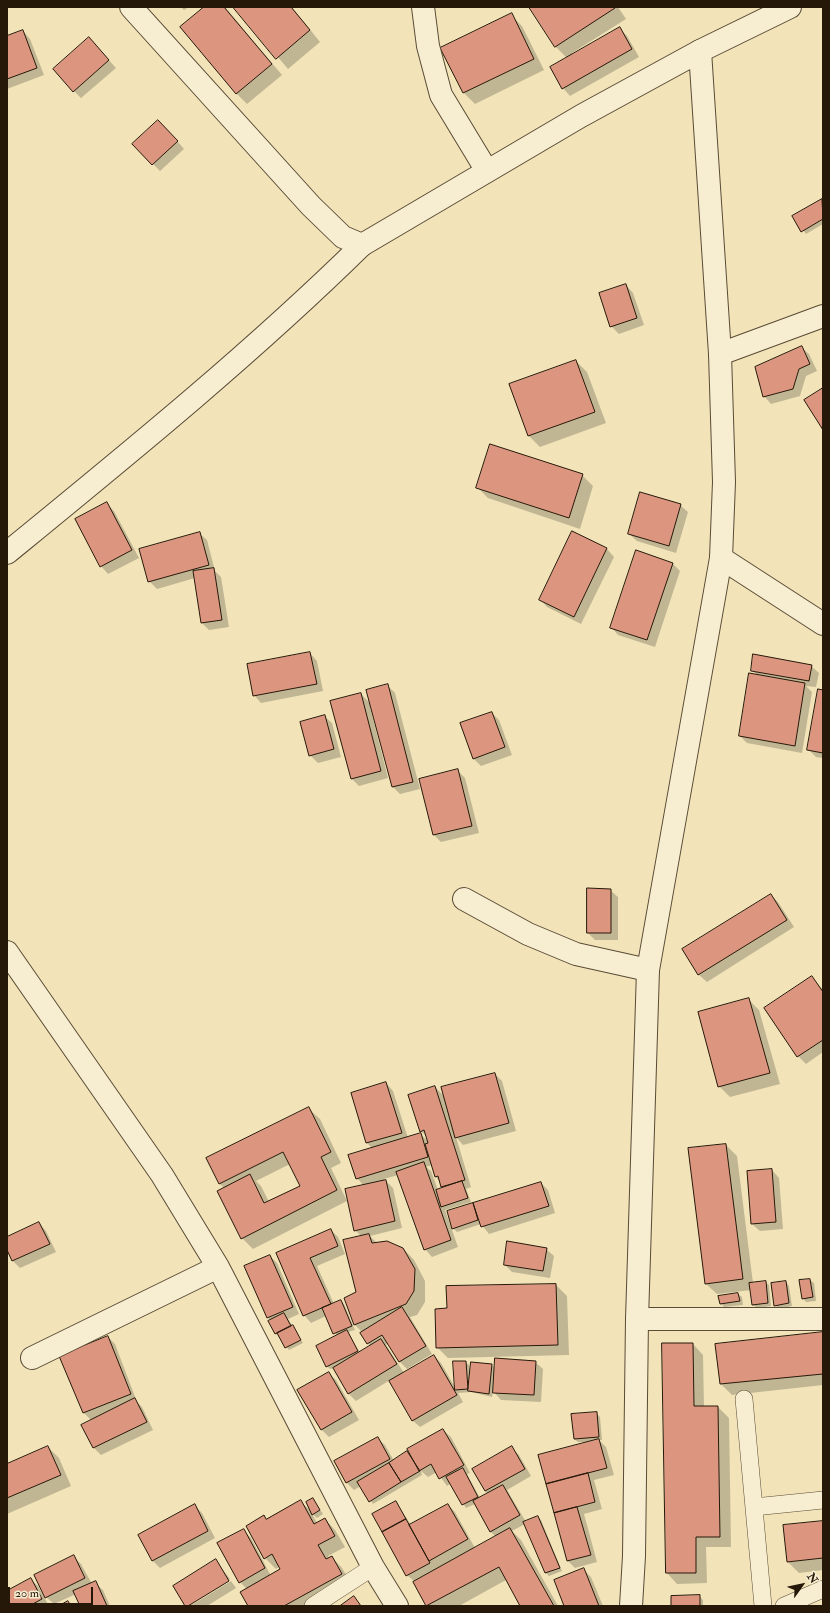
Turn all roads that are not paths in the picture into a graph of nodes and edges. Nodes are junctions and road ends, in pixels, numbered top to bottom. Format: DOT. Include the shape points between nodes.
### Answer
graph roads {
  1 [pos="131,7"];
  2 [pos="423,7"];
  3 [pos="790,7"];
  4 [pos="700,51"];
  5 [pos="487,171"];
  6 [pos="362,245"];
  7 [pos="823,316"];
  8 [pos="720,354"];
  9 [pos="7,553"];
  10 [pos="721,558"];
  11 [pos="823,624"];
  12 [pos="464,899"];
  13 [pos="7,952"];
  14 [pos="648,970"];
  15 [pos="218,1267"];
  16 [pos="637,1319"];
  17 [pos="823,1319"];
  18 [pos="32,1358"];
  19 [pos="744,1399"];
  20 [pos="823,1500"];
  21 [pos="754,1507"];
  22 [pos="373,1567"];
  23 [pos="823,1589"];
  24 [pos="313,1606"];
  25 [pos="397,1606"];
  26 [pos="631,1606"];
  27 [pos="763,1606"];
  28 [pos="784,1606"];
  1 -- 6 [label="street" via="311,206 343,237"];
  2 -- 5 [label="street" via="428,46 441,95"];
  3 -- 4 [label="street"];
  4 -- 5 [label="street"];
  4 -- 8 [label="street"];
  5 -- 6 [label="street"];
  6 -- 9 [label="street" via="294,311"];
  7 -- 8 [label="street"];
  8 -- 10 [label="street" via="724,482"];
  10 -- 11 [label="street"];
  10 -- 14 [label="street"];
  12 -- 14 [label="street" via="528,934 576,954"];
  13 -- 15 [label="street" via="162,1175"];
  14 -- 16 [label="street"];
  15 -- 18 [label="street"];
  15 -- 22 [label="street"];
  16 -- 17 [label="street"];
  16 -- 26 [label="street"];
  19 -- 21 [label="lane"];
  20 -- 21 [label="lane"];
  21 -- 27 [label="lane"];
  22 -- 24 [label="lane"];
  22 -- 25 [label="street"];
  23 -- 28 [label="lane"];
}
